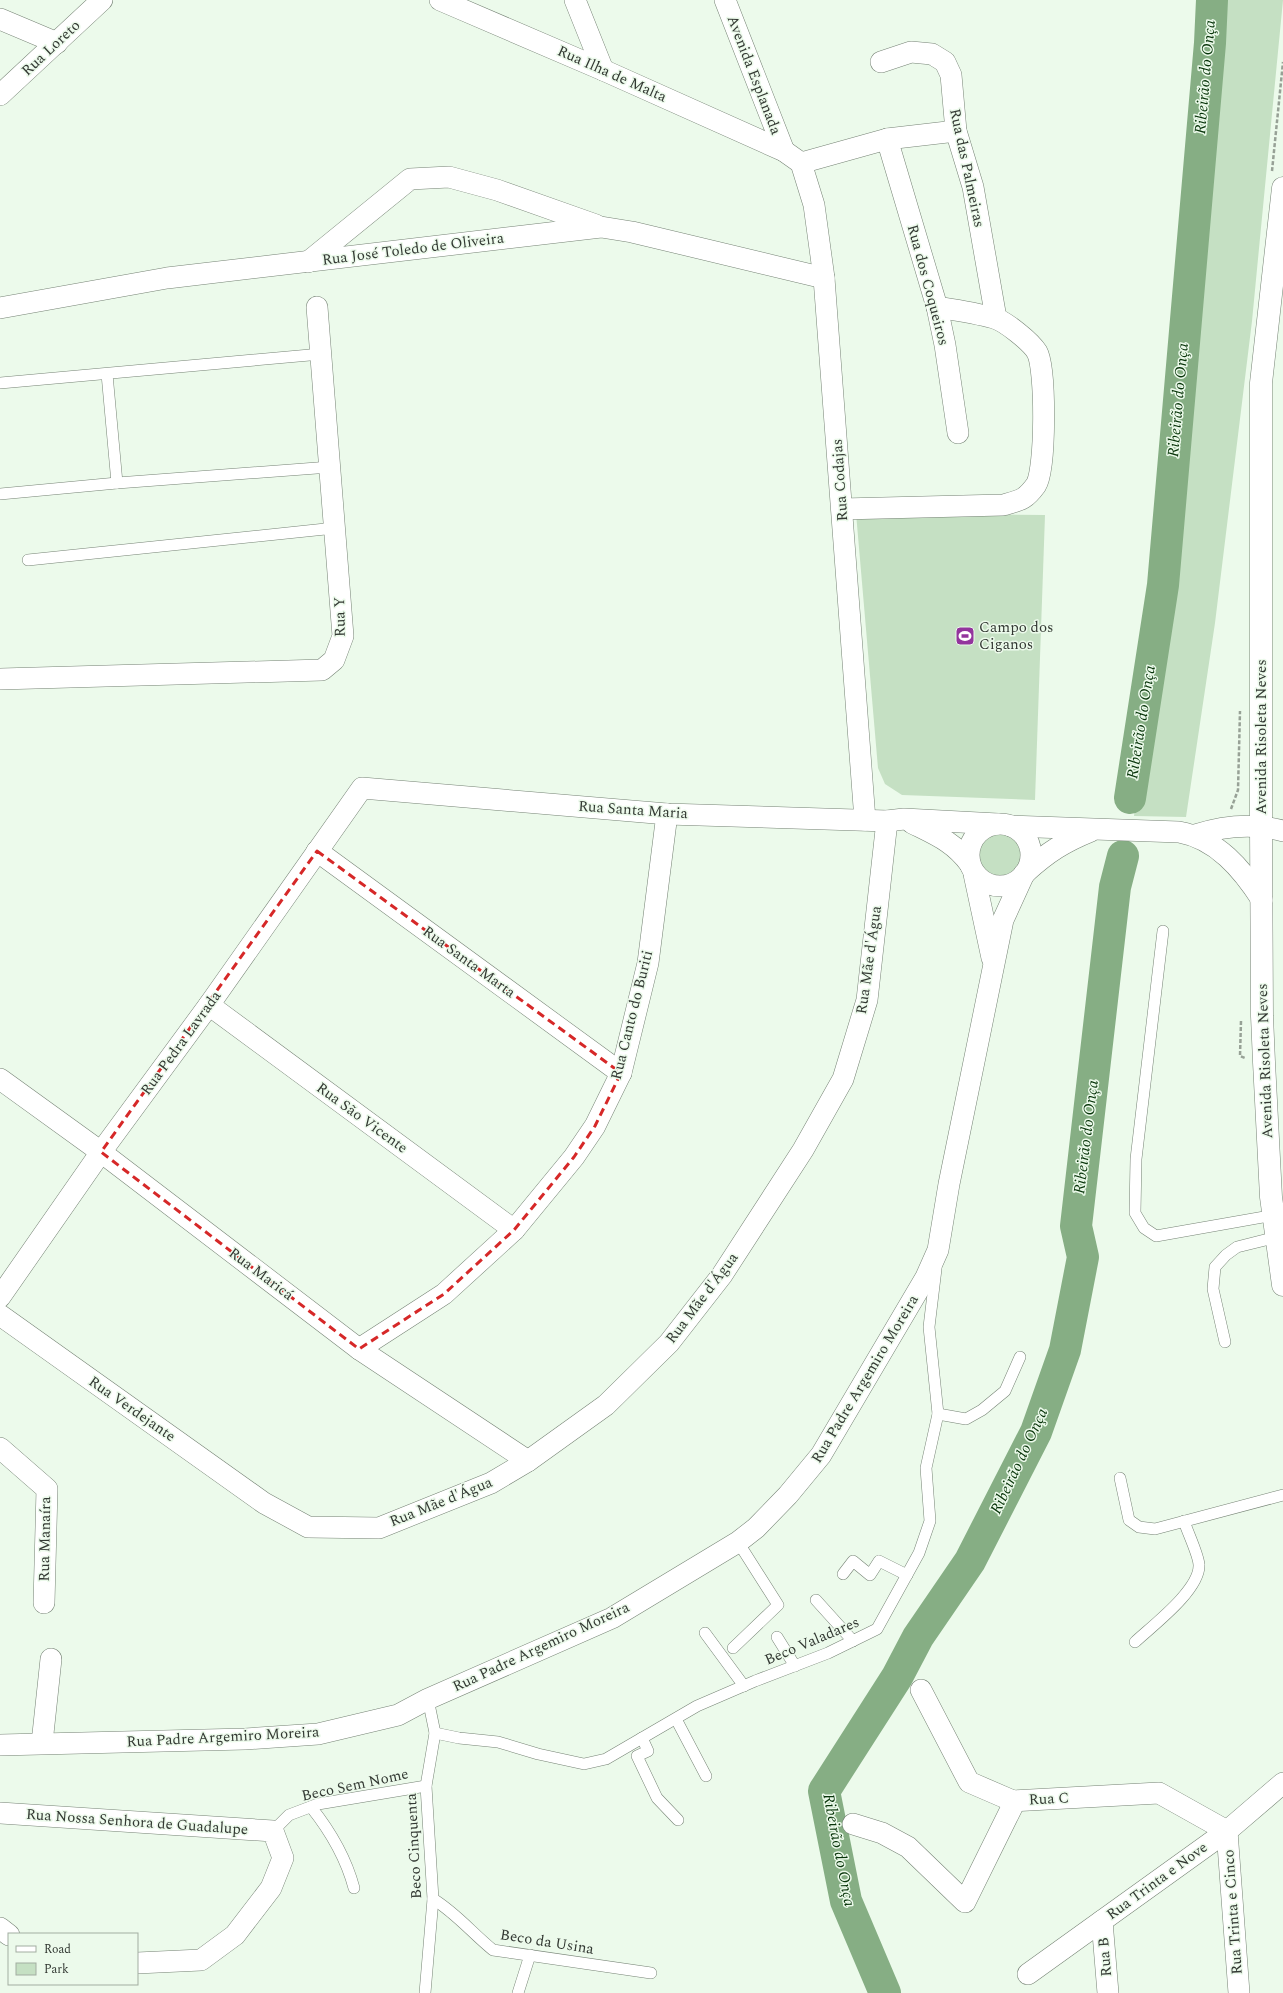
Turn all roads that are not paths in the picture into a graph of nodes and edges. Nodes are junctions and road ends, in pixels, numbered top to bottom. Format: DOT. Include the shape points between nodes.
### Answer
graph roads {
  1 [pos="102,0"];
  2 [pos="440,0"];
  3 [pos="575,0"];
  4 [pos="725,0"];
  5 [pos="0,19"];
  6 [pos="57,42"];
  7 [pos="881,62"];
  8 [pos="603,70"];
  9 [pos="0,95"];
  10 [pos="956,131"];
  11 [pos="887,139"];
  12 [pos="784,151"];
  13 [pos="801,163"];
  14 [pos="1283,188"];
  15 [pos="601,227"];
  16 [pos="308,262"];
  17 [pos="824,278"];
  18 [pos="937,307"];
  19 [pos="0,308"];
  20 [pos="317,308"];
  21 [pos="996,318"];
  22 [pos="321,354"];
  23 [pos="107,374"];
  24 [pos="0,383"];
  25 [pos="958,434"];
  26 [pos="330,467"];
  27 [pos="117,483"];
  28 [pos="0,494"];
  29 [pos="842,509"];
  30 [pos="334,528"];
  31 [pos="28,560"];
  32 [pos="0,680"];
  33 [pos="362,788"];
  34 [pos="667,814"];
  35 [pos="865,820"];
  36 [pos="896,820"];
  37 [pos="1005,825"];
  38 [pos="1261,828"];
  39 [pos="1105,829"];
  40 [pos="1283,831"];
  41 [pos="1187,834"];
  42 [pos="317,851"];
  43 [pos="972,869"];
  44 [pos="1025,873"];
  45 [pos="1262,900"];
  46 [pos="1163,931"];
  47 [pos="993,965"];
  48 [pos="209,1005"];
  49 [pos="621,1073"];
  50 [pos="0,1080"];
  51 [pos="101,1152"];
  52 [pos="1278,1224"];
  53 [pos="514,1230"];
  54 [pos="938,1250"];
  55 [pos="1283,1286"];
  56 [pos="0,1297"];
  57 [pos="0,1316"];
  58 [pos="1225,1342"];
  59 [pos="359,1349"];
  60 [pos="1020,1357"];
  61 [pos="938,1414"];
  62 [pos="0,1448"];
  63 [pos="528,1461"];
  64 [pos="1120,1478"];
  65 [pos="1283,1495"];
  66 [pos="264,1503"];
  67 [pos="1184,1521"];
  68 [pos="738,1542"];
  69 [pos="843,1574"];
  70 [pos="907,1575"];
  71 [pos="816,1600"];
  72 [pos="44,1603"];
  73 [pos="705,1633"];
  74 [pos="777,1637"];
  75 [pos="853,1641"];
  76 [pos="1135,1642"];
  77 [pos="733,1648"];
  78 [pos="51,1659"];
  79 [pos="795,1666"];
  80 [pos="744,1686"];
  81 [pos="921,1690"];
  82 [pos="428,1699"];
  83 [pos="676,1718"];
  84 [pos="435,1733"];
  85 [pos="642,1738"];
  86 [pos="0,1740"];
  87 [pos="42,1743"];
  88 [pos="10,1745"];
  89 [pos="706,1776"];
  90 [pos="1283,1783"];
  91 [pos="426,1786"];
  92 [pos="1016,1801"];
  93 [pos="311,1807"];
  94 [pos="0,1813"];
  95 [pos="678,1820"];
  96 [pos="853,1824"];
  97 [pos="273,1831"];
  98 [pos="1227,1831"];
  99 [pos="354,1888"];
  100 [pos="434,1899"];
  101 [pos="1102,1921"];
  102 [pos="0,1928"];
  103 [pos="8,1934"];
  104 [pos="530,1955"];
  105 [pos="138,1963"];
  106 [pos="650,1973"];
  107 [pos="1028,1974"];
  108 [pos="425,1993"];
  109 [pos="518,1993"];
  110 [pos="1108,1993"];
  111 [pos="1239,1993"];
  1 -- 6 [label="street, Rua Loreto"];
  2 -- 8 [label="street, Rua Ilha de Malta"];
  3 -- 8 [label="street"];
  4 -- 12 [label="street, Avenida Esplanada"];
  5 -- 6 [label="street"];
  6 -- 9 [label="street, Rua Loreto"];
  7 -- 10 [label="street, Rua das Palmeiras" via="911,52 932,54 945,62 950,75"];
  8 -- 12 [label="street, Rua Ilha de Malta"];
  10 -- 11 [label="street"];
  10 -- 21 [label="street, Rua das Palmeiras" via="973,187"];
  11 -- 13 [label="street"];
  11 -- 18 [label="street, Rua dos Coqueiros"];
  12 -- 13 [label="street"];
  13 -- 17 [label="street, Rua Codajas" via="814,205"];
  14 -- 38 [label="highway, Avenida Risoleta Neves" via="1261,383"];
  15 -- 16 [label="street, Rua José Toledo de Oliveira"];
  15 -- 16 [label="street" via="497,190 449,177 410,179"];
  15 -- 17 [label="street, Rua José Toledo de Oliveira" via="632,232"];
  16 -- 19 [label="street, Rua José Toledo de Oliveira" via="167,278"];
  17 -- 29 [label="street, Rua Codajas"];
  18 -- 21 [label="street"];
  18 -- 25 [label="street, Rua dos Coqueiros"];
  20 -- 22 [label="street, Rua Y"];
  21 -- 29 [label="street" via="1023,337 1037,352 1041,372 1044,455 1037,483 1025,499 1004,505"];
  22 -- 23 [label="lane"];
  22 -- 26 [label="street, Rua Y"];
  23 -- 24 [label="lane"];
  23 -- 27 [label="lane"];
  26 -- 27 [label="lane"];
  26 -- 30 [label="street, Rua Y"];
  27 -- 28 [label="lane"];
  29 -- 35 [label="street, Rua Codajas"];
  30 -- 31 [label="lane"];
  30 -- 32 [label="street, Rua Y" via="343,636 334,660 322,670"];
  33 -- 34 [label="street, Rua Santa Maria"];
  33 -- 42 [label="street, Rua Pedra Lavrada"];
  34 -- 35 [label="street, Rua Santa Maria"];
  34 -- 49 [label="street, Rua Canto do Buriti" via="648,962"];
  35 -- 36 [label="street, Rua Santa Maria"];
  36 -- 37 [label="street, Rua Santa Maria"];
  36 -- 43 [label="street, Rua Santa Maria" via="952,844"];
  36 -- 63 [label="street, Rua Mãe d'Água" via="866,1000 843,1079 803,1150 722,1275 669,1343 606,1405"];
  37 -- 39 [label="street, Rua Santa Maria"];
  37 -- 43 [label="street" via="981,830 974,837 970,846"];
  37 -- 44 [label="street" via="1026,837 1030,845 1031,855"];
  38 -- 40 [label="street, Rua Santa Maria"];
  38 -- 41 [label="street, Rua Santa Maria" via="1217,828"];
  38 -- 45 [label="highway, Avenida Risoleta Neves"];
  39 -- 41 [label="street, Rua Santa Maria"];
  39 -- 44 [label="street, Rua Santa Maria" via="1060,845 1045,854"];
  41 -- 45 [label="street" via="1216,848 1235,864"];
  42 -- 48 [label="street, Rua Pedra Lavrada"];
  42 -- 49 [label="street, Rua Santa Marta"];
  43 -- 44 [label="street" via="981,881 1000,887 1010,885"];
  43 -- 47 [label="street, Rua Padre Argemiro Moreira"];
  44 -- 47 [label="street, Rua Padre Argemiro Moreira" via="1003,920"];
  45 -- 52 [label="highway, Avenida Risoleta Neves" via="1262,1016 1271,1197"];
  46 -- 52 [label="lane" via="1136,1159 1135,1213 1144,1228 1156,1236"];
  47 -- 54 [label="street, Rua Padre Argemiro Moreira"];
  48 -- 51 [label="street, Rua Pedra Lavrada"];
  48 -- 53 [label="street, Rua São Vicente"];
  49 -- 53 [label="street, Rua Canto do Buriti" via="595,1126 574,1157"];
  50 -- 51 [label="street, Rua Maricá"];
  51 -- 56 [label="street, Rua Pedra Lavrada"];
  51 -- 59 [label="street, Rua Maricá"];
  52 -- 55 [label="highway, Avenida Risoleta Neves"];
  52 -- 58 [label="lane" via="1237,1247 1215,1267 1213,1289"];
  53 -- 59 [label="street, Rua Canto do Buriti" via="444,1294"];
  54 -- 61 [label="lane, Beco Valadares" via="930,1327"];
  54 -- 68 [label="street, Rua Padre Argemiro Moreira" via="926,1277 822,1455 788,1495 756,1528"];
  57 -- 66 [label="street, Rua Verdejante"];
  59 -- 63 [label="street, Rua Maricá"];
  60 -- 61 [label="lane" via="1005,1391 982,1410 966,1419"];
  61 -- 70 [label="lane, Beco Valadares" via="926,1468 930,1521 919,1553"];
  62 -- 72 [label="street, Rua Manaíra" via="47,1489"];
  63 -- 66 [label="street, Rua Mãe d'Água" via="491,1484 379,1528 308,1527"];
  64 -- 67 [label="lane" via="1129,1520 1139,1527 1155,1529"];
  65 -- 67 [label="lane"];
  67 -- 76 [label="lane" via="1200,1564 1197,1576 1183,1596"];
  68 -- 77 [label="lane" via="778,1605"];
  68 -- 82 [label="street, Rua Padre Argemiro Moreira" via="612,1618"];
  69 -- 70 [label="lane" via="853,1561 870,1575 879,1561"];
  70 -- 75 [label="lane, Beco Valadares" via="877,1629"];
  71 -- 75 [label="lane"];
  73 -- 80 [label="lane"];
  74 -- 79 [label="lane"];
  75 -- 79 [label="lane, Beco Valadares"];
  78 -- 87 [label="street"];
  79 -- 80 [label="lane, Beco Valadares"];
  80 -- 83 [label="lane, Beco Valadares"];
  81 -- 92 [label="street, Rua C" via="969,1782"];
  82 -- 84 [label="lane, Beco Cinquenta"];
  82 -- 87 [label="street, Rua Padre Argemiro Moreira" via="398,1716 318,1734 245,1739"];
  83 -- 85 [label="lane, Beco Valadares"];
  83 -- 89 [label="lane"];
  84 -- 85 [label="lane, Beco Valadares" via="498,1742 584,1764 606,1759"];
  84 -- 91 [label="lane, Beco Cinquenta"];
  85 -- 95 [label="lane" via="648,1751 637,1756 657,1798"];
  86 -- 88 [label="street, Rua Padre Argemiro Moreira"];
  87 -- 88 [label="street, Rua Padre Argemiro Moreira"];
  90 -- 98 [label="street, Rua Trinta e Nove"];
  91 -- 93 [label="lane, Beco Sem Nome"];
  91 -- 100 [label="lane, Beco Cinquenta"];
  92 -- 96 [label="street" via="965,1902 908,1847 882,1833"];
  92 -- 98 [label="street, Rua C" via="1159,1793"];
  93 -- 97 [label="lane, Beco Sem Nome" via="289,1815"];
  93 -- 99 [label="lane" via="328,1829 349,1869"];
  94 -- 97 [label="street, Rua Nossa Senhora de Guadalupe"];
  97 -- 105 [label="street" via="283,1858 271,1888 236,1935 201,1960"];
  98 -- 101 [label="street, Rua Trinta e Nove"];
  98 -- 111 [label="street, Rua Trinta e Cinco"];
  100 -- 104 [label="lane, Beco da Usina" via="451,1910 493,1950"];
  100 -- 108 [label="lane, Beco Cinquenta"];
  101 -- 107 [label="street, Rua Trinta e Nove"];
  101 -- 110 [label="street, Rua B"];
  102 -- 103 [label="street"];
  104 -- 106 [label="lane, Beco da Usina"];
  104 -- 109 [label="lane"];
}
